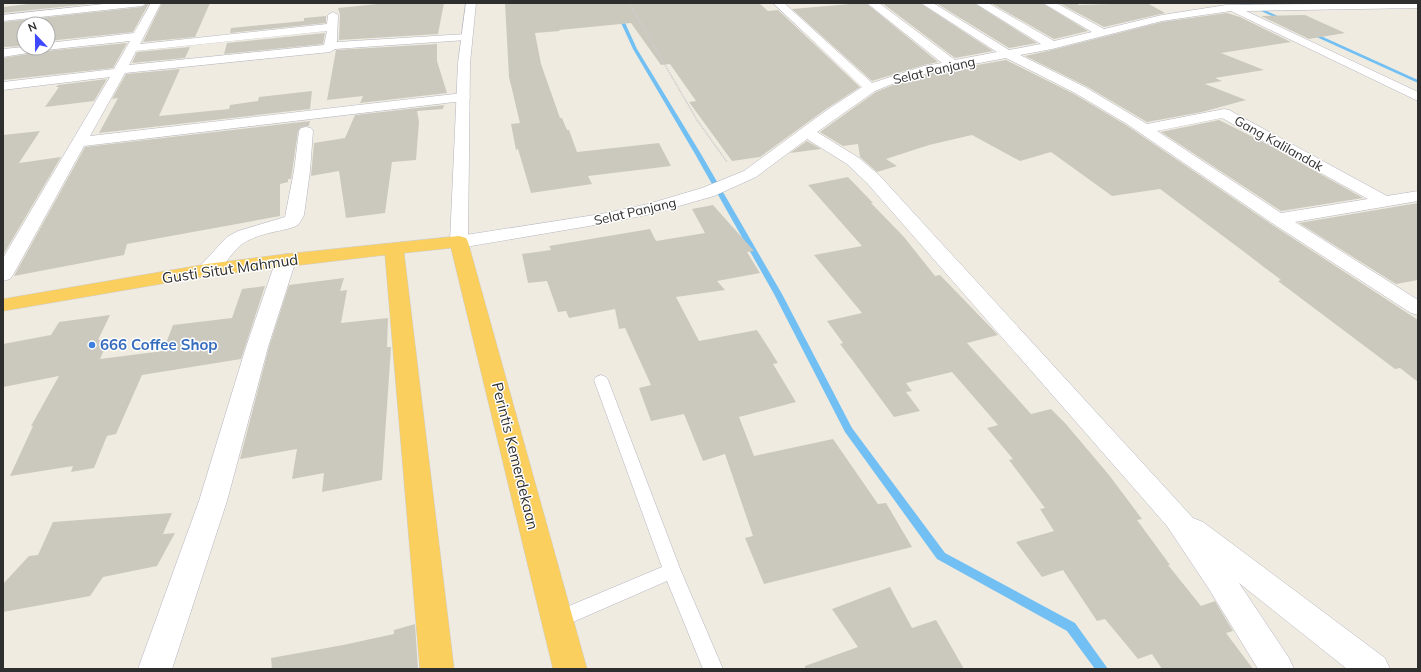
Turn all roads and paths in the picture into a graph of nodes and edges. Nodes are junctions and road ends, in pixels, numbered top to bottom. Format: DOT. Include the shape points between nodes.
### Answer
graph roads {
  1 [pos="142,3"];
  2 [pos="156,3"];
  3 [pos="471,3"];
  4 [pos="628,3"];
  5 [pos="778,3"];
  6 [pos="872,3"];
  7 [pos="926,3"];
  8 [pos="980,3"];
  9 [pos="1048,3"];
  10 [pos="1359,4"];
  11 [pos="1418,5"];
  12 [pos="1225,6"];
  13 [pos="333,15"];
  14 [pos="3,18"];
  15 [pos="333,27"];
  16 [pos="1103,33"];
  17 [pos="466,37"];
  18 [pos="135,42"];
  19 [pos="1052,45"];
  20 [pos="330,46"];
  21 [pos="56,47"];
  22 [pos="16,51"];
  23 [pos="3,53"];
  24 [pos="1008,54"];
  25 [pos="953,65"];
  26 [pos="119,71"];
  27 [pos="870,88"];
  28 [pos="9,89"];
  29 [pos="463,97"];
  30 [pos="1418,97"];
  31 [pos="1145,129"];
  32 [pos="306,131"];
  33 [pos="807,132"];
  34 [pos="79,142"];
  35 [pos="751,173"];
  36 [pos="1418,196"];
  37 [pos="1384,201"];
  38 [pos="1278,219"];
  39 [pos="459,242"];
  40 [pos="394,250"];
  41 [pos="286,260"];
  42 [pos="207,270"];
  43 [pos="3,275"];
  44 [pos="1418,291"];
  45 [pos="1397,295"];
  46 [pos="3,305"];
  47 [pos="1418,308"];
  48 [pos="601,380"];
  49 [pos="1177,518"];
  50 [pos="672,571"];
  51 [pos="557,620"];
  52 [pos="155,669"];
  53 [pos="437,669"];
  54 [pos="570,669"];
  55 [pos="714,669"];
  56 [pos="1277,669"];
  57 [pos="1373,669"];
  1 -- 14 [label="street"];
  2 -- 18 [label="street"];
  3 -- 17 [label="street"];
  4 -- 35 [label="path" via="697,120 726,161"];
  5 -- 27 [label="street"];
  6 -- 25 [label="street"];
  7 -- 24 [label="street"];
  8 -- 19 [label="street"];
  9 -- 16 [label="street"];
  10 -- 11 [label="street, Selat Panjang"];
  10 -- 12 [label="street, Selat Panjang"];
  12 -- 16 [label="street, Selat Panjang"];
  12 -- 30 [label="street"];
  13 -- 15 [label="street"];
  15 -- 18 [label="street"];
  15 -- 20 [label="street"];
  16 -- 19 [label="street, Selat Panjang"];
  17 -- 20 [label="street"];
  17 -- 29 [label="street"];
  18 -- 21 [label="street"];
  18 -- 26 [label="street"];
  19 -- 24 [label="street, Selat Panjang"];
  20 -- 26 [label="street"];
  22 -- 23 [label="street"];
  24 -- 25 [label="street, Selat Panjang"];
  24 -- 31 [label="street" via="1080,90"];
  25 -- 27 [label="street, Selat Panjang" via="904,75"];
  26 -- 28 [label="street"];
  26 -- 34 [label="street"];
  27 -- 33 [label="street, Selat Panjang"];
  29 -- 34 [label="street"];
  29 -- 39 [label="street"];
  31 -- 37 [label="street, Gang Kalilandak" via="1224,113"];
  31 -- 38 [label="street"];
  32 -- 42 [label="street" via="296,215 293,220 234,241"];
  33 -- 35 [label="street, Selat Panjang"];
  33 -- 49 [label="street" via="853,161 878,184"];
  34 -- 43 [label="street"];
  35 -- 39 [label="street, Selat Panjang" via="708,192 651,209"];
  36 -- 37 [label="street"];
  37 -- 38 [label="street"];
  38 -- 45 [label="street"];
  39 -- 40 [label="highway, Gusti Situt Mahmud"];
  39 -- 51 [label="highway, Perintis Kemerdekaan"];
  40 -- 41 [label="highway, Gusti Situt Mahmud"];
  40 -- 53 [label="highway"];
  41 -- 42 [label="highway, Gusti Situt Mahmud"];
  41 -- 52 [label="street" via="257,347 213,501"];
  42 -- 46 [label="highway, Gusti Situt Mahmud"];
  44 -- 45 [label="street"];
  45 -- 47 [label="street"];
  48 -- 50 [label="lane"];
  49 -- 56 [label="street"];
  49 -- 57 [label="street"];
  50 -- 51 [label="lane"];
  50 -- 55 [label="lane"];
  51 -- 54 [label="highway, Perintis Kemerdekaan"];
}
